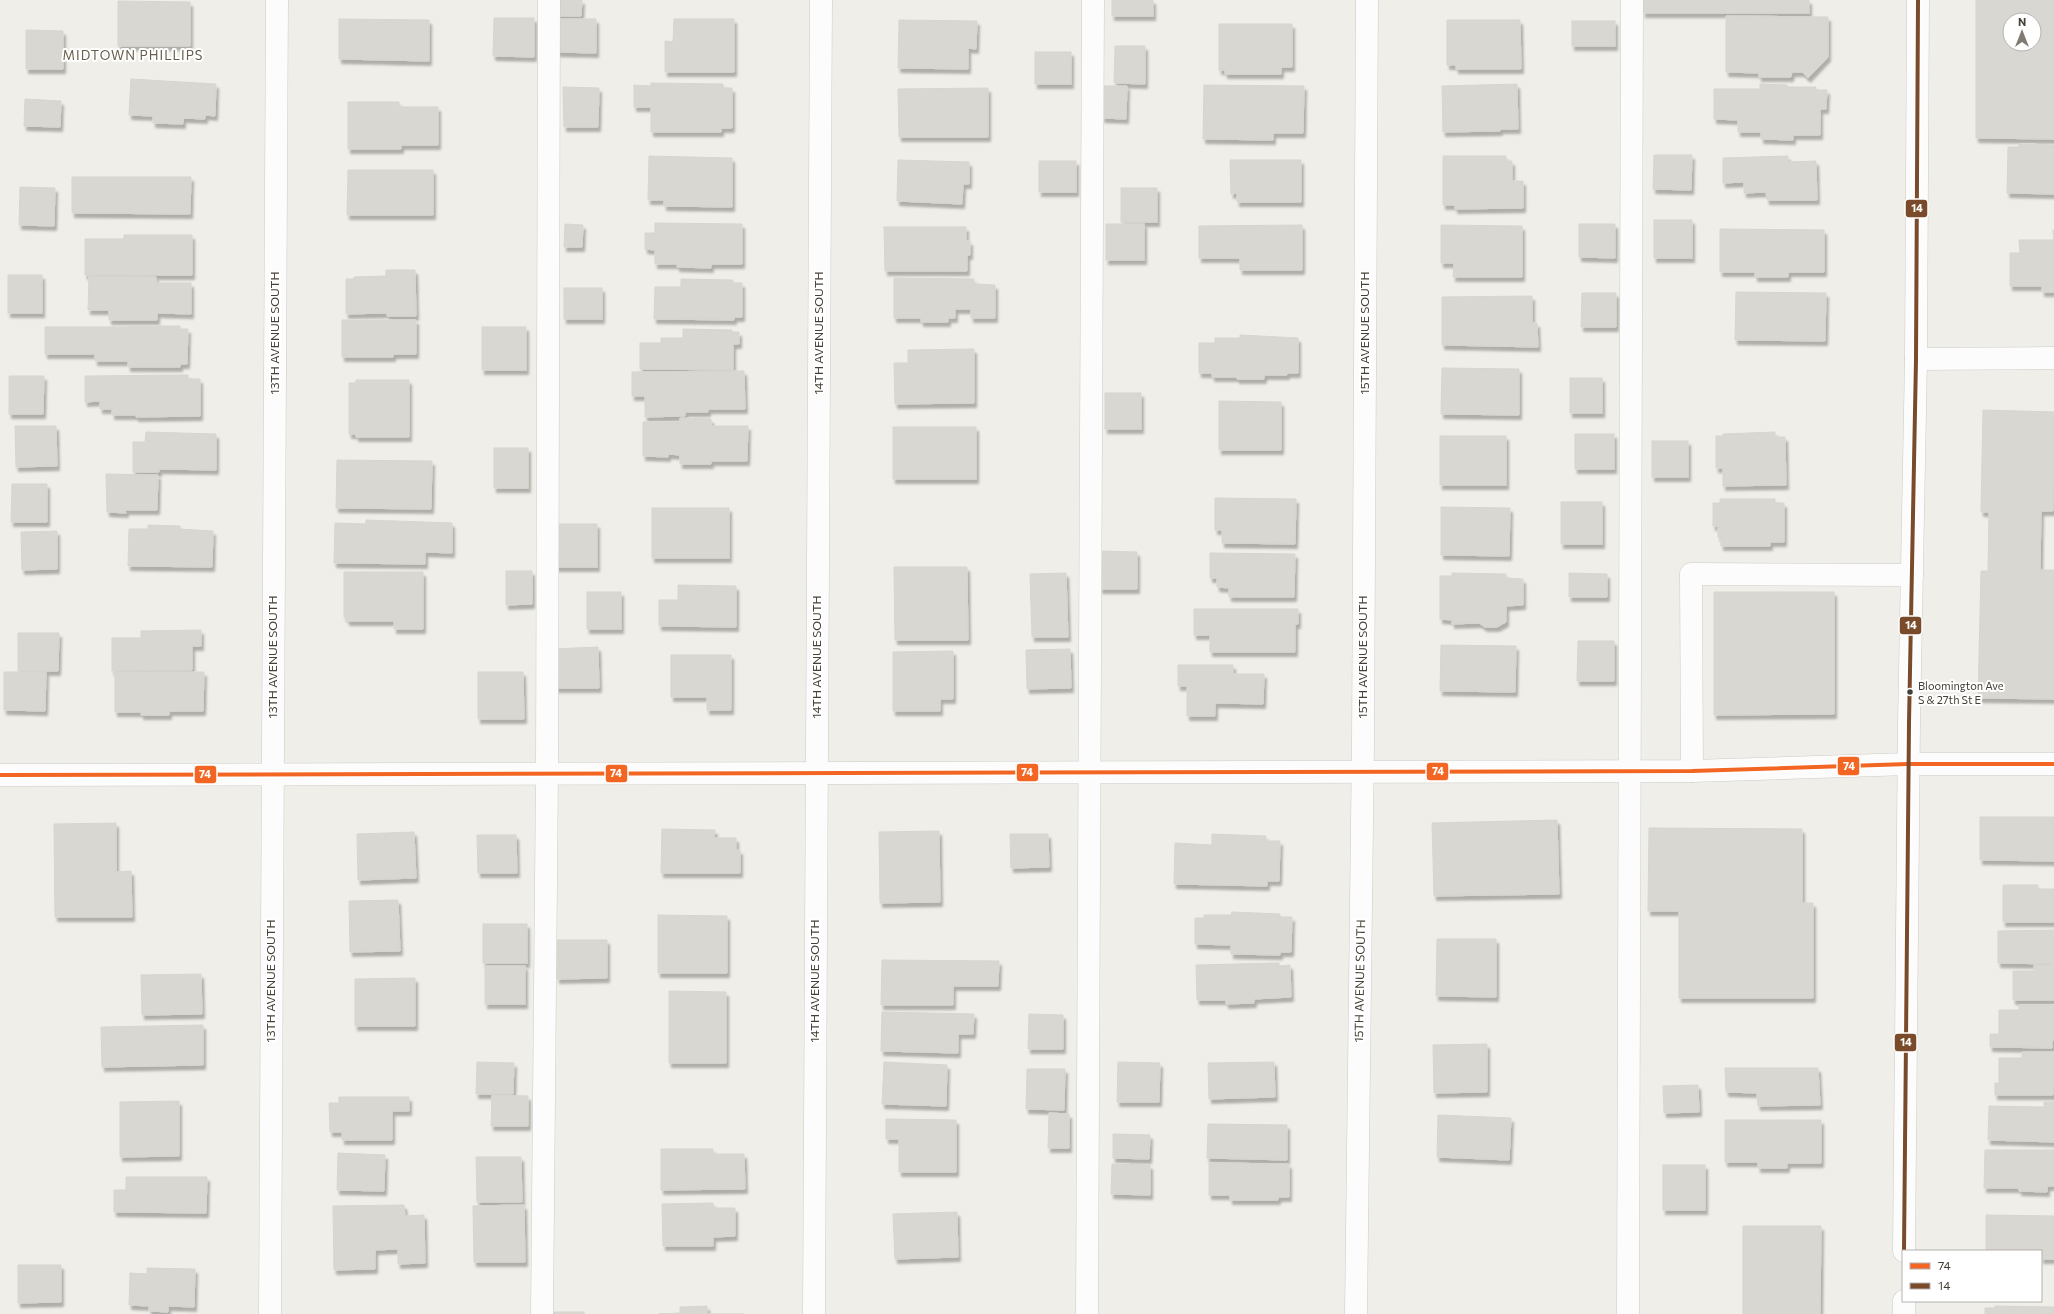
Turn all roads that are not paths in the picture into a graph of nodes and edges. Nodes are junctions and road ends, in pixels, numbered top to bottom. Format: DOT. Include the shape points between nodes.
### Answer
graph roads {
  1 [pos="277,0"];
  2 [pos="550,0"];
  3 [pos="821,0"];
  4 [pos="1093,0"];
  5 [pos="1367,0"];
  6 [pos="1632,0"];
  7 [pos="1918,0"];
  8 [pos="2054,358"];
  9 [pos="1916,359"];
  10 [pos="1912,575"];
  11 [pos="1908,764"];
  12 [pos="2054,764"];
  13 [pos="1630,770"];
  14 [pos="1692,770"];
  15 [pos="1362,771"];
  16 [pos="817,772"];
  17 [pos="1089,772"];
  18 [pos="273,774"];
  19 [pos="547,774"];
  20 [pos="0,775"];
  21 [pos="1904,1250"];
  22 [pos="1904,1302"];
  23 [pos="270,1314"];
  24 [pos="542,1314"];
  25 [pos="814,1314"];
  26 [pos="1087,1314"];
  27 [pos="1356,1314"];
  28 [pos="1628,1314"];
  29 [pos="1904,1314"];
  1 -- 18 [label="street, 13TH AVENUE SOUTH"];
  2 -- 19 [label="street"];
  3 -- 16 [label="street, 14TH AVENUE SOUTH"];
  4 -- 17 [label="street"];
  5 -- 15 [label="street, 15TH AVENUE SOUTH"];
  6 -- 13 [label="street"];
  7 -- 9 [label="street"];
  8 -- 9 [label="street"];
  9 -- 10 [label="street"];
  10 -- 11 [label="street"];
  10 -- 14 [label="street" via="1691,574"];
  11 -- 12 [label="street"];
  11 -- 14 [label="street"];
  11 -- 21 [label="street"];
  13 -- 14 [label="street"];
  13 -- 15 [label="street"];
  13 -- 28 [label="street"];
  15 -- 17 [label="street"];
  15 -- 27 [label="street, 15TH AVENUE SOUTH"];
  16 -- 17 [label="street"];
  16 -- 19 [label="street"];
  16 -- 25 [label="street, 14TH AVENUE SOUTH"];
  17 -- 26 [label="street"];
  18 -- 19 [label="street"];
  18 -- 20 [label="street"];
  18 -- 23 [label="street, 13TH AVENUE SOUTH"];
  19 -- 24 [label="street"];
  22 -- 29 [label="street"];
}
